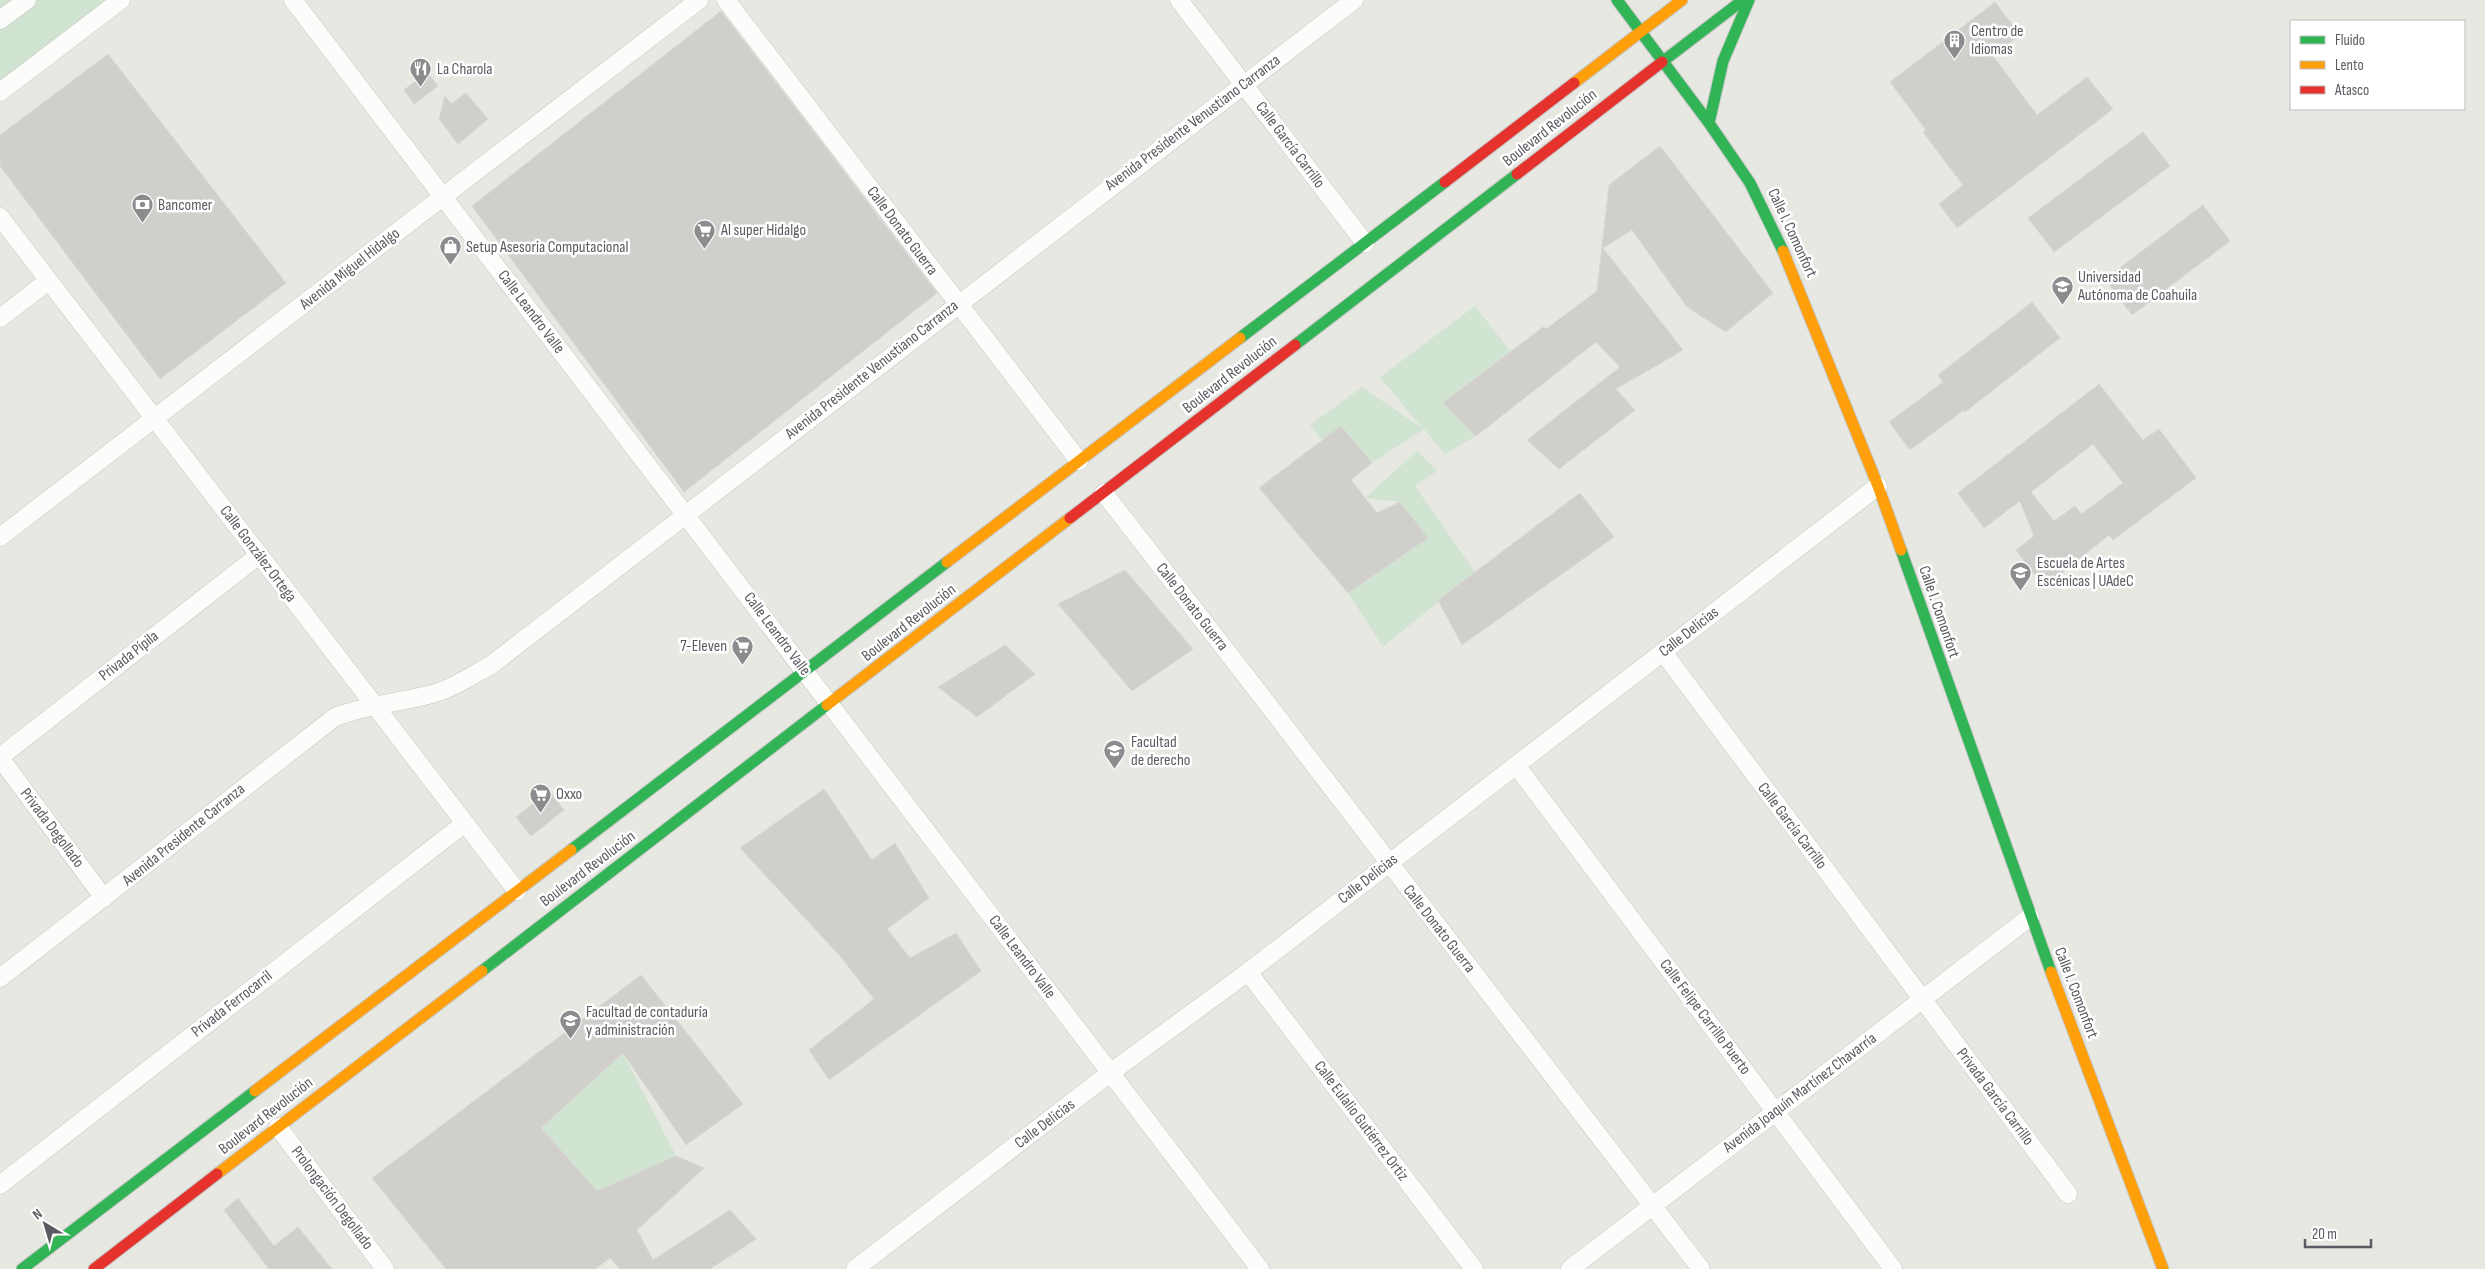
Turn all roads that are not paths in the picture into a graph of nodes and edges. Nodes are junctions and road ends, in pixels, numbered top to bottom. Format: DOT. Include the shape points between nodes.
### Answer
graph roads {
  1 [pos="26,0"];
  2 [pos="121,0"];
  3 [pos="293,0"];
  4 [pos="699,0"];
  5 [pos="726,0"];
  6 [pos="1179,0"];
  7 [pos="1354,0"];
  8 [pos="1617,0"];
  9 [pos="1682,0"];
  10 [pos="1743,0"];
  11 [pos="1749,0"];
  12 [pos="0,20"];
  13 [pos="1641,31"];
  14 [pos="1664,61"];
  15 [pos="1244,85"];
  16 [pos="0,92"];
  17 [pos="1709,123"];
  18 [pos="443,197"];
  19 [pos="0,217"];
  20 [pos="1365,243"];
  21 [pos="48,280"];
  22 [pos="957,303"];
  23 [pos="0,318"];
  24 [pos="154,419"];
  25 [pos="1079,461"];
  26 [pos="1878,486"];
  27 [pos="1104,493"];
  28 [pos="686,515"];
  29 [pos="0,537"];
  30 [pos="259,555"];
  31 [pos="1663,652"];
  32 [pos="805,671"];
  33 [pos="830,704"];
  34 [pos="374,705"];
  35 [pos="0,757"];
  36 [pos="1516,765"];
  37 [pos="465,823"];
  38 [pos="1389,864"];
  39 [pos="517,891"];
  40 [pos="104,898"];
  41 [pos="2030,917"];
  42 [pos="1248,972"];
  43 [pos="0,978"];
  44 [pos="1922,999"];
  45 [pos="1110,1073"];
  46 [pos="1776,1111"];
  47 [pos="278,1127"];
  48 [pos="0,1185"];
  49 [pos="2068,1194"];
  50 [pos="1652,1206"];
  51 [pos="2159,1267"];
  52 [pos="22,1269"];
  53 [pos="94,1269"];
  54 [pos="385,1269"];
  55 [pos="855,1269"];
  56 [pos="1260,1269"];
  57 [pos="1474,1269"];
  58 [pos="1570,1269"];
  59 [pos="1701,1269"];
  60 [pos="1893,1269"];
  1 -- 12 [label="street"];
  2 -- 16 [label="street"];
  3 -- 18 [label="street, Calle Leandro Valle"];
  4 -- 18 [label="street, Avenida Miguel Hidalgo"];
  5 -- 22 [label="street, Calle Donato Guerra"];
  6 -- 15 [label="street, Calle García Carrillo"];
  7 -- 15 [label="street, Avenida Presidente Venustiano Carranza"];
  8 -- 13 [label="main road, Calle I. Comonfort"];
  9 -- 13 [label="main road"];
  10 -- 14 [label="main road, Boulevard Revolución"];
  11 -- 17 [label="main road" via="1723,60"];
  13 -- 14 [label="main road, Calle I. Comonfort"];
  13 -- 20 [label="main road"];
  14 -- 17 [label="main road, Calle I. Comonfort"];
  14 -- 27 [label="main road, Boulevard Revolución"];
  15 -- 20 [label="street, Calle García Carrillo"];
  15 -- 22 [label="street, Avenida Presidente Venustiano Carranza"];
  17 -- 26 [label="main road, Calle I. Comonfort" via="1750,183 1789,263"];
  18 -- 24 [label="street, Avenida Miguel Hidalgo"];
  18 -- 28 [label="street, Calle Leandro Valle"];
  19 -- 21 [label="street, Calle González Ortega"];
  20 -- 25 [label="main road"];
  21 -- 23 [label="street"];
  21 -- 24 [label="street, Calle González Ortega"];
  22 -- 25 [label="street, Calle Donato Guerra"];
  22 -- 28 [label="street, Avenida Presidente Venustiano Carranza"];
  24 -- 29 [label="street, Avenida Miguel Hidalgo"];
  24 -- 30 [label="street, Calle González Ortega"];
  25 -- 32 [label="main road"];
  26 -- 31 [label="street, Calle Delicias"];
  26 -- 41 [label="main road, Calle I. Comonfort"];
  27 -- 33 [label="main road, Boulevard Revolución"];
  27 -- 38 [label="street, Calle Donato Guerra"];
  28 -- 32 [label="street, Calle Leandro Valle"];
  28 -- 34 [label="street, Avenida Presidente Venustiano Carranza" via="491,665 430,695"];
  30 -- 34 [label="street, Calle González Ortega"];
  30 -- 35 [label="street, Privada Pípila"];
  31 -- 36 [label="street, Calle Delicias"];
  31 -- 44 [label="street, Calle García Carrillo"];
  32 -- 33 [label="street, Calle Leandro Valle"];
  32 -- 39 [label="main road"];
  33 -- 45 [label="street, Calle Leandro Valle"];
  33 -- 47 [label="main road, Boulevard Revolución"];
  34 -- 37 [label="street, Calle González Ortega"];
  34 -- 40 [label="street, Avenida Presidente Carranza" via="335,716 316,729"];
  35 -- 40 [label="street, Privada Degollado"];
  36 -- 38 [label="street, Calle Delicias"];
  36 -- 46 [label="street, Calle Felipe Carrillo Puerto"];
  37 -- 39 [label="street, Calle González Ortega"];
  37 -- 48 [label="street, Privada Ferrocarril"];
  38 -- 42 [label="street, Calle Delicias"];
  38 -- 50 [label="street, Calle Donato Guerra"];
  39 -- 52 [label="main road"];
  40 -- 43 [label="street, Avenida Presidente Carranza"];
  41 -- 44 [label="street, Avenida Joaquín Martínez Chavarría"];
  41 -- 51 [label="main road, Calle I. Comonfort"];
  42 -- 45 [label="street, Calle Delicias"];
  42 -- 57 [label="street, Calle Eulalio Gutiérrez Ortiz"];
  44 -- 46 [label="street, Avenida Joaquín Martínez Chavarría"];
  44 -- 49 [label="street, Privada García Carrillo"];
  45 -- 55 [label="street, Calle Delicias"];
  45 -- 56 [label="street, Calle Leandro Valle"];
  46 -- 50 [label="street, Avenida Joaquín Martínez Chavarría"];
  46 -- 60 [label="street, Calle Felipe Carrillo Puerto"];
  47 -- 53 [label="main road, Boulevard Revolución"];
  47 -- 54 [label="street, Prolongación Degollado"];
  50 -- 58 [label="street, Avenida Joaquín Martínez Chavarría"];
  50 -- 59 [label="street, Calle Donato Guerra"];
}
